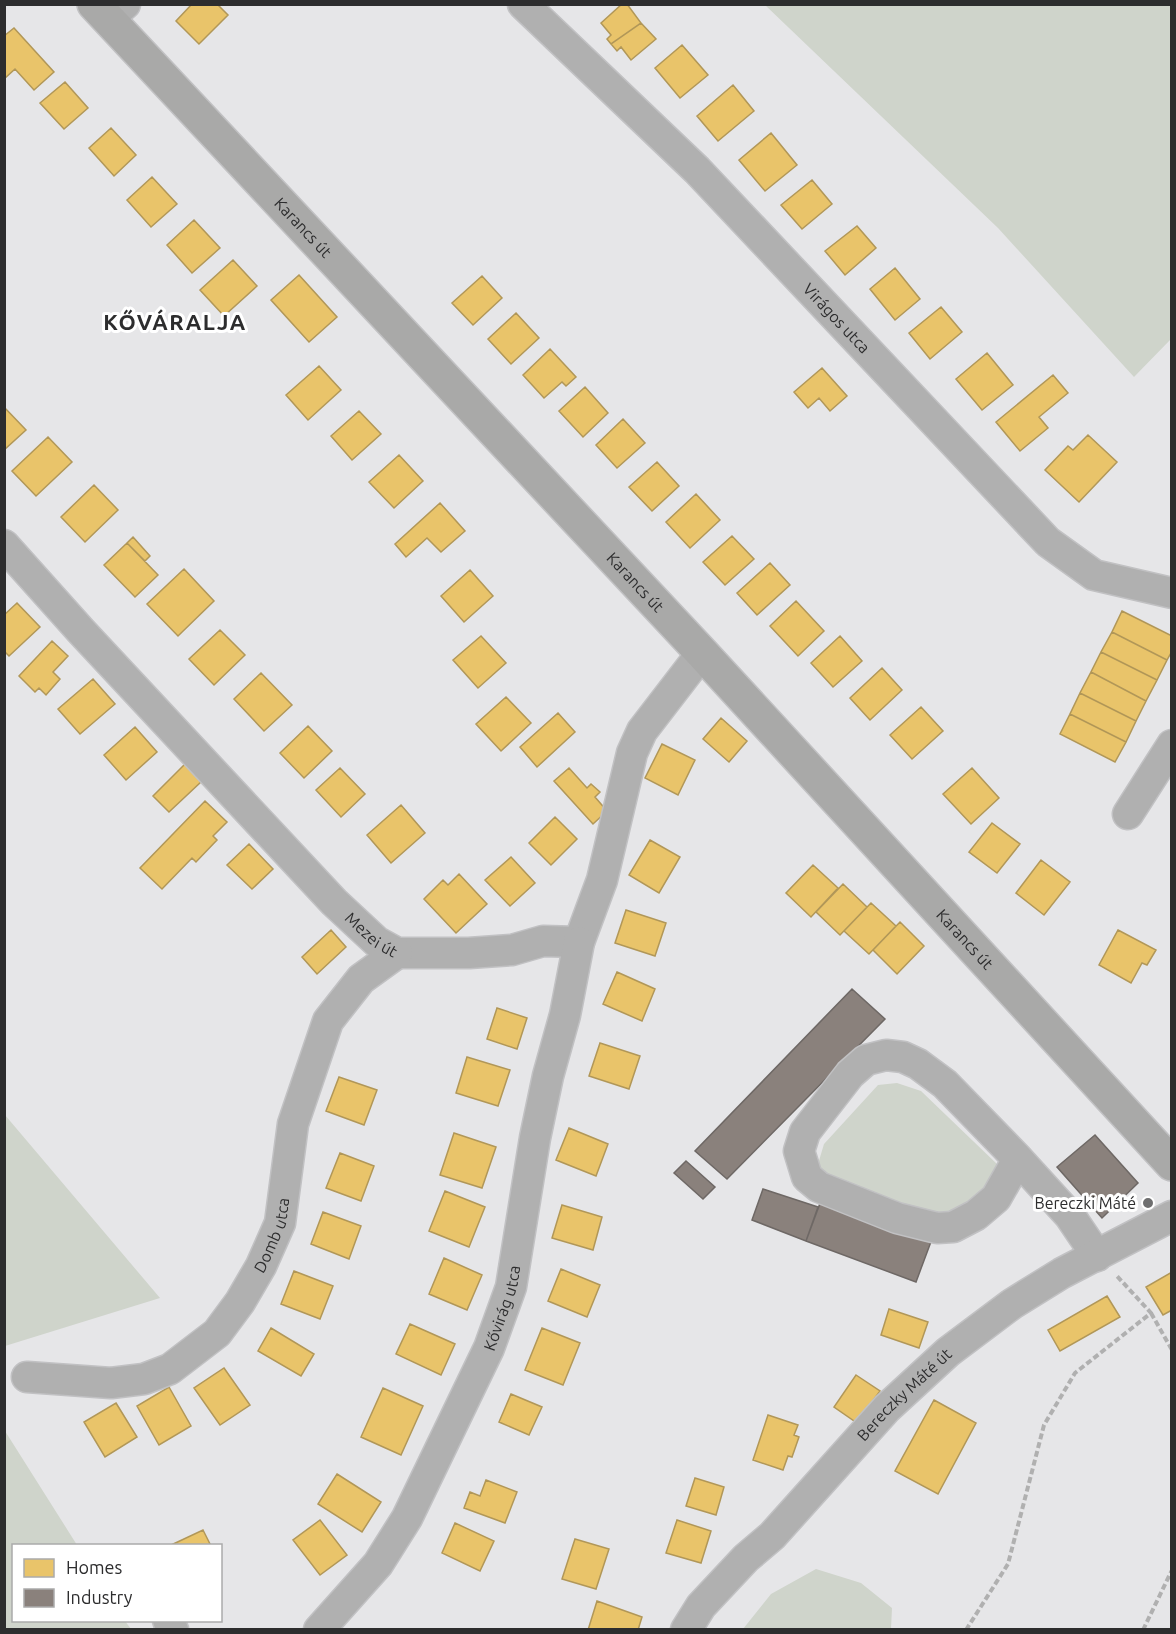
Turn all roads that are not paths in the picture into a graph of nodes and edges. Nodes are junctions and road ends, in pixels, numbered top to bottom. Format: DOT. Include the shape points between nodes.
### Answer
graph roads {
  1 [pos="523,4"];
  2 [pos="109,9"];
  3 [pos="4,545"];
  4 [pos="1172,593"];
  5 [pos="702,653"];
  6 [pos="1172,745"];
  7 [pos="1128,814"];
  8 [pos="579,942"];
  9 [pos="397,953"];
  10 [pos="1018,1159"];
  11 [pos="1172,1164"];
  12 [pos="1172,1216"];
  13 [pos="1096,1256"];
  14 [pos="27,1377"];
  15 [pos="319,1629"];
  16 [pos="686,1629"];
  1 -- 4 [label="street, Virágos utca" via="697,170 1048,542 1094,575"];
  2 -- 5 [label="main road, Karancs út"];
  3 -- 9 [label="street, Mezei út" via="334,902 377,942"];
  5 -- 8 [label="street" via="642,731 632,753 602,880"];
  5 -- 11 [label="main road, Karancs út"];
  6 -- 7 [label="street"];
  8 -- 9 [label="street, Mezei út" via="543,941 512,950 469,953"];
  8 -- 15 [label="street, Kővirág utca" via="535,1138 511,1287 489,1348 407,1518 378,1564"];
  9 -- 14 [label="street, Domb utca" via="361,979 328,1021 293,1124 280,1223 261,1266 217,1333 170,1369 144,1379 111,1383"];
  10 -- 10 [label="street" via="945,1084 918,1064 886,1055 866,1060 850,1074 805,1132 799,1151 807,1177 819,1187 897,1218 937,1228 953,1227 996,1198"];
  10 -- 13 [label="street" via="1070,1216"];
  12 -- 13 [label="street, Bereczky Máté út"];
  13 -- 16 [label="street, Bereczky Máté út" via="1012,1304 948,1352 887,1408 772,1536 700,1606"];
}
